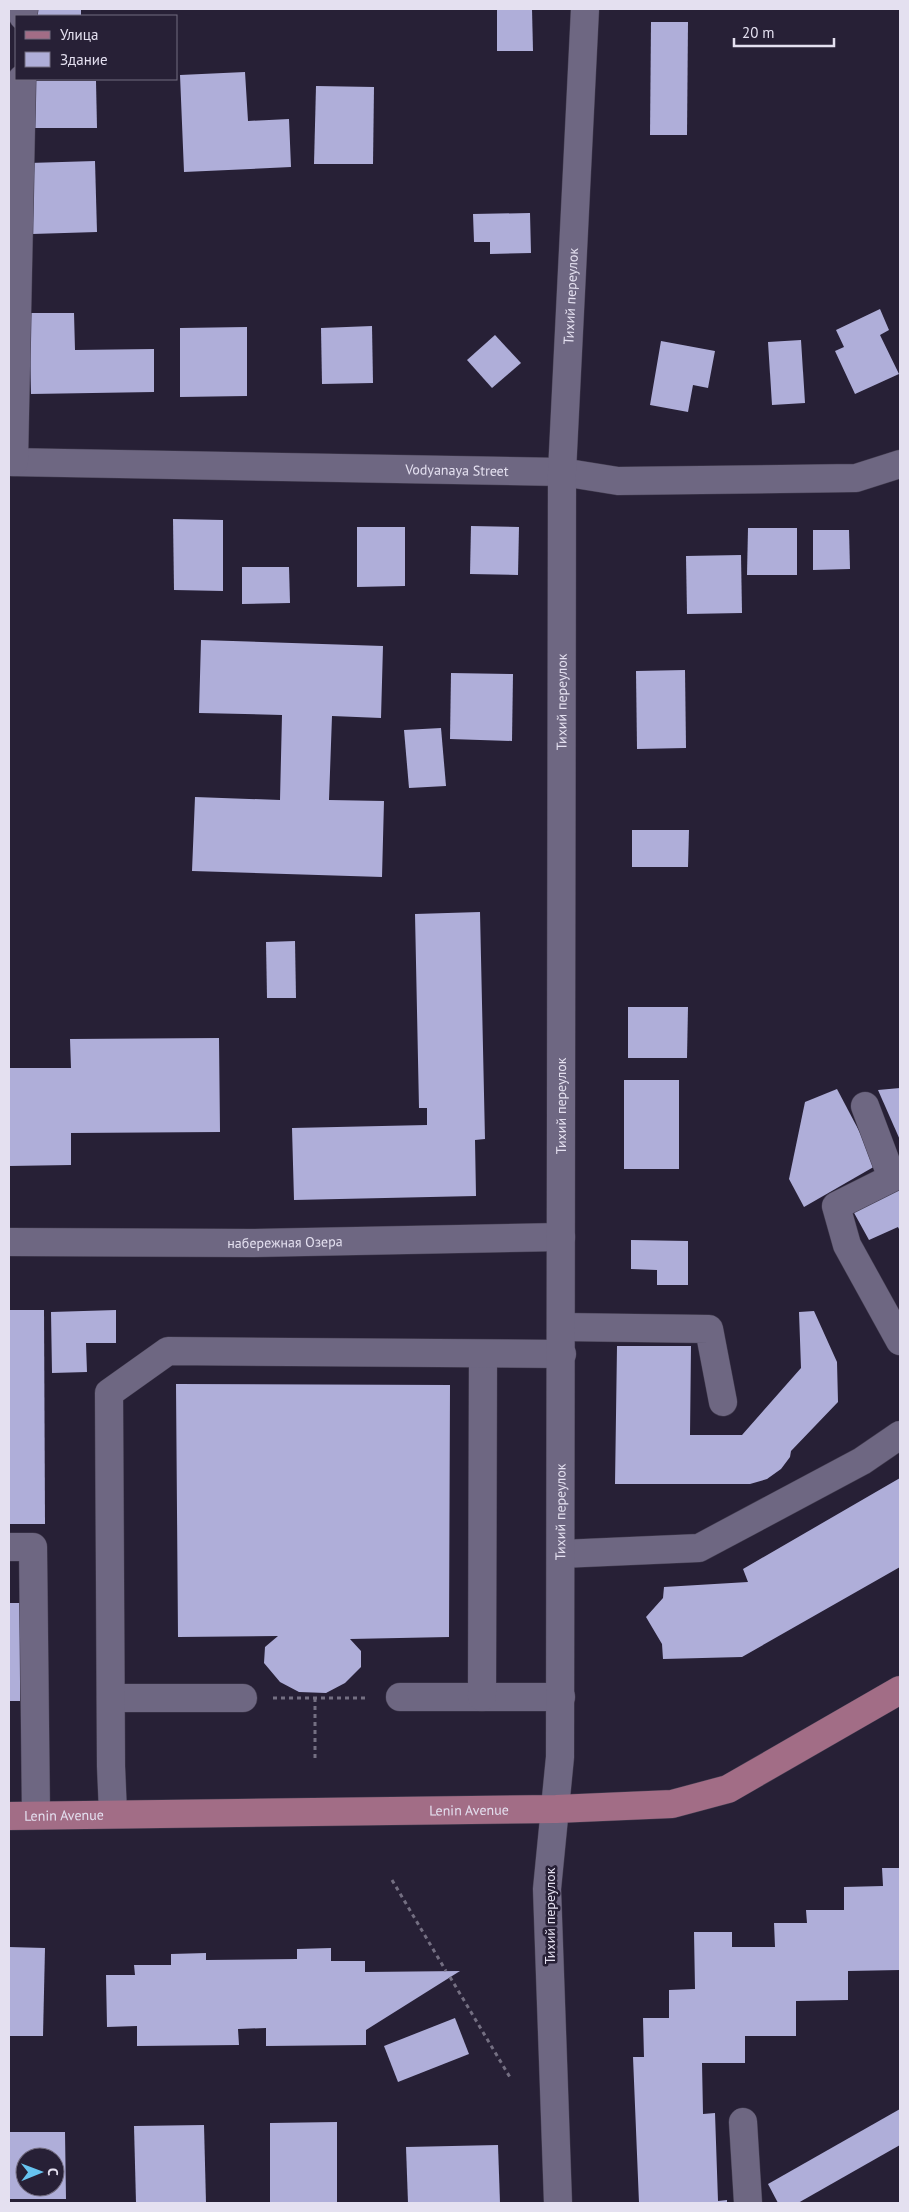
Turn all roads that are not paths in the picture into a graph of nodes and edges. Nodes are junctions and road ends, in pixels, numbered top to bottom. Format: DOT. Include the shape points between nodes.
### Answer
graph roads {
  1 [pos="586,9"];
  2 [pos="22,80"];
  3 [pos="12,462"];
  4 [pos="900,464"];
  5 [pos="562,472"];
  6 [pos="865,1106"];
  7 [pos="561,1237"];
  8 [pos="9,1242"];
  9 [pos="562,1327"];
  10 [pos="900,1341"];
  11 [pos="483,1354"];
  12 [pos="562,1354"];
  13 [pos="723,1402"];
  14 [pos="900,1435"];
  15 [pos="9,1547"];
  16 [pos="561,1554"];
  17 [pos="900,1690"];
  18 [pos="482,1697"];
  19 [pos="561,1697"];
  20 [pos="111,1698"];
  21 [pos="243,1698"];
  22 [pos="400,1698"];
  23 [pos="556,1809"];
  24 [pos="113,1813"];
  25 [pos="36,1815"];
  26 [pos="9,1816"];
  27 [pos="743,2122"];
  28 [pos="558,2203"];
  29 [pos="748,2203"];
  1 -- 5 [label="street, Тихий переулок"];
  2 -- 3 [label="street"];
  3 -- 5 [label="street, Vodyanaya Street"];
  4 -- 5 [label="street, Vodyanaya Street" via="856,478 618,481"];
  5 -- 7 [label="street, Тихий переулок"];
  6 -- 10 [label="street" via="892,1178 836,1206 847,1245"];
  7 -- 8 [label="street, набережная Озера" via="251,1243"];
  7 -- 9 [label="street, Тихий переулок"];
  9 -- 12 [label="street, Тихий переулок"];
  9 -- 13 [label="street" via="709,1328"];
  11 -- 12 [label="street"];
  11 -- 18 [label="street"];
  11 -- 20 [label="street" via="168,1351 109,1393"];
  12 -- 16 [label="street, Тихий переулок"];
  14 -- 16 [label="street" via="862,1461 699,1548"];
  15 -- 25 [label="street" via="33,1547"];
  16 -- 19 [label="street, Тихий переулок"];
  17 -- 23 [label="main road, Lenin Avenue" via="728,1789 672,1804"];
  18 -- 19 [label="street"];
  18 -- 22 [label="street"];
  19 -- 23 [label="street, Тихий переулок"];
  20 -- 21 [label="street"];
  20 -- 24 [label="street"];
  23 -- 24 [label="main road, Lenin Avenue"];
  23 -- 28 [label="street, Тихий переулок" via="547,1888"];
  24 -- 25 [label="main road, Lenin Avenue"];
  25 -- 26 [label="main road, Lenin Avenue"];
  27 -- 29 [label="street"];
}
